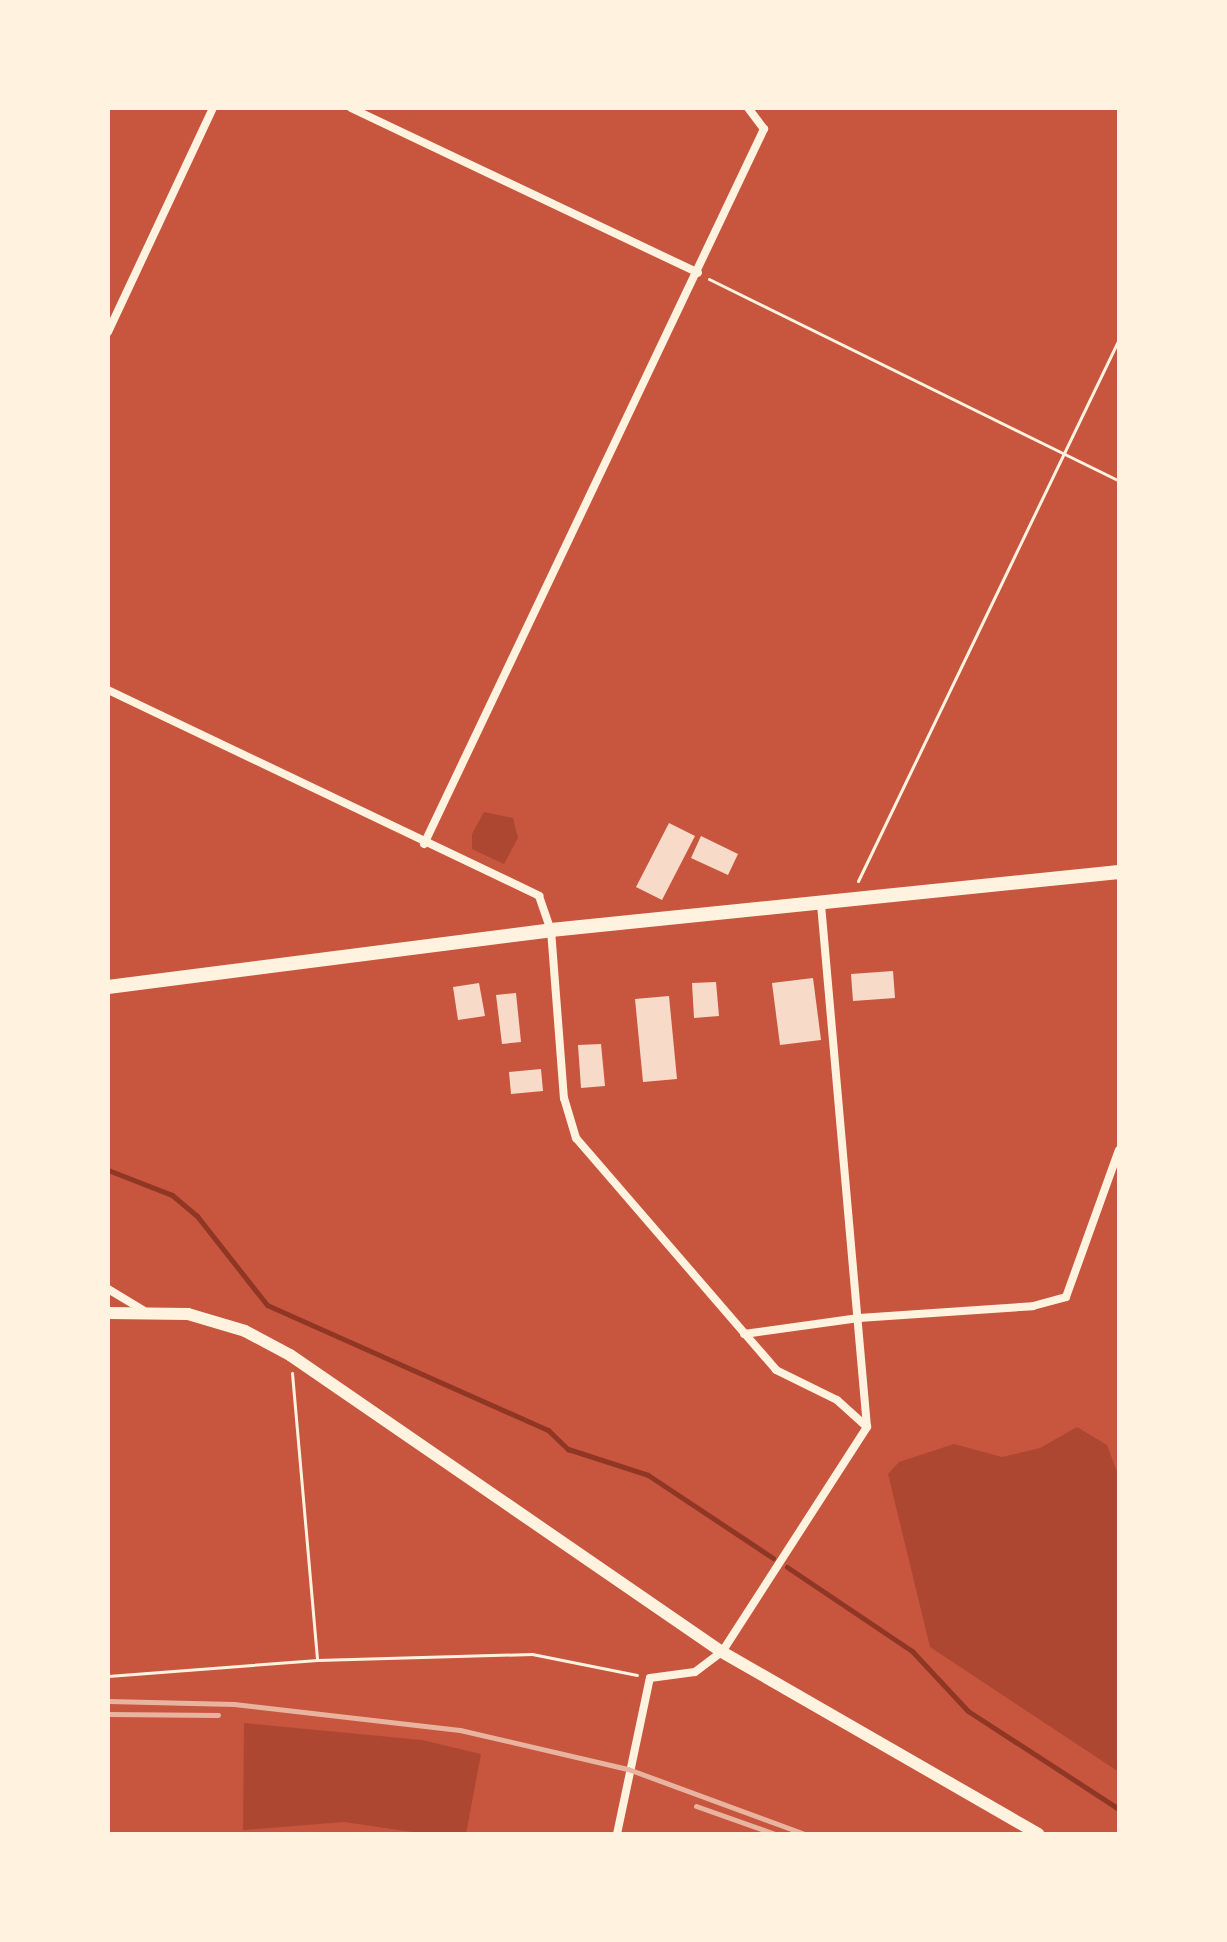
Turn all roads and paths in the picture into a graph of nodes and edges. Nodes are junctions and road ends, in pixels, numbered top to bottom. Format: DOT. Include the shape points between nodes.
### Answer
graph roads {
  1 [pos="213,108"];
  2 [pos="351,108"];
  3 [pos="748,108"];
  4 [pos="698,273"];
  5 [pos="108,332"];
  6 [pos="1119,339"];
  7 [pos="1065,455"];
  8 [pos="1119,481"];
  9 [pos="108,690"];
  10 [pos="424,844"];
  11 [pos="1119,872"];
  12 [pos="852,900"];
  13 [pos="821,904"];
  14 [pos="551,930"];
  15 [pos="108,987"];
  16 [pos="1119,1150"];
  17 [pos="108,1289"];
  18 [pos="143,1310"];
  19 [pos="108,1313"];
  20 [pos="859,1318"];
  21 [pos="744,1334"];
  22 [pos="290,1355"];
  23 [pos="867,1427"];
  24 [pos="722,1652"];
  25 [pos="317,1660"];
  26 [pos="108,1676"];
  27 [pos="650,1678"];
  28 [pos="617,1834"];
  29 [pos="1038,1834"];
  1 -- 5 [label="street"];
  2 -- 4 [label="street"];
  3 -- 4 [label="street" via="764,129"];
  4 -- 7 [label="path"];
  4 -- 10 [label="street"];
  6 -- 7 [label="path"];
  7 -- 8 [label="path"];
  7 -- 12 [label="path"];
  9 -- 10 [label="street"];
  10 -- 14 [label="street" via="539,896"];
  11 -- 12 [label="main road"];
  12 -- 13 [label="main road"];
  13 -- 14 [label="main road"];
  13 -- 20 [label="street"];
  14 -- 15 [label="main road"];
  14 -- 21 [label="street" via="564,1098 576,1138"];
  16 -- 20 [label="street" via="1066,1297 1033,1306"];
  17 -- 18 [label="street"];
  18 -- 19 [label="street"];
  18 -- 22 [label="street" via="188,1314 245,1331"];
  20 -- 21 [label="street"];
  20 -- 23 [label="street"];
  21 -- 23 [label="street" via="776,1370 837,1400"];
  22 -- 24 [label="street"];
  22 -- 25 [label="path"];
  23 -- 24 [label="street"];
  24 -- 27 [label="street" via="695,1672"];
  24 -- 29 [label="street"];
  25 -- 26 [label="path"];
  25 -- 27 [label="path" via="532,1654"];
  27 -- 28 [label="street"];
}
